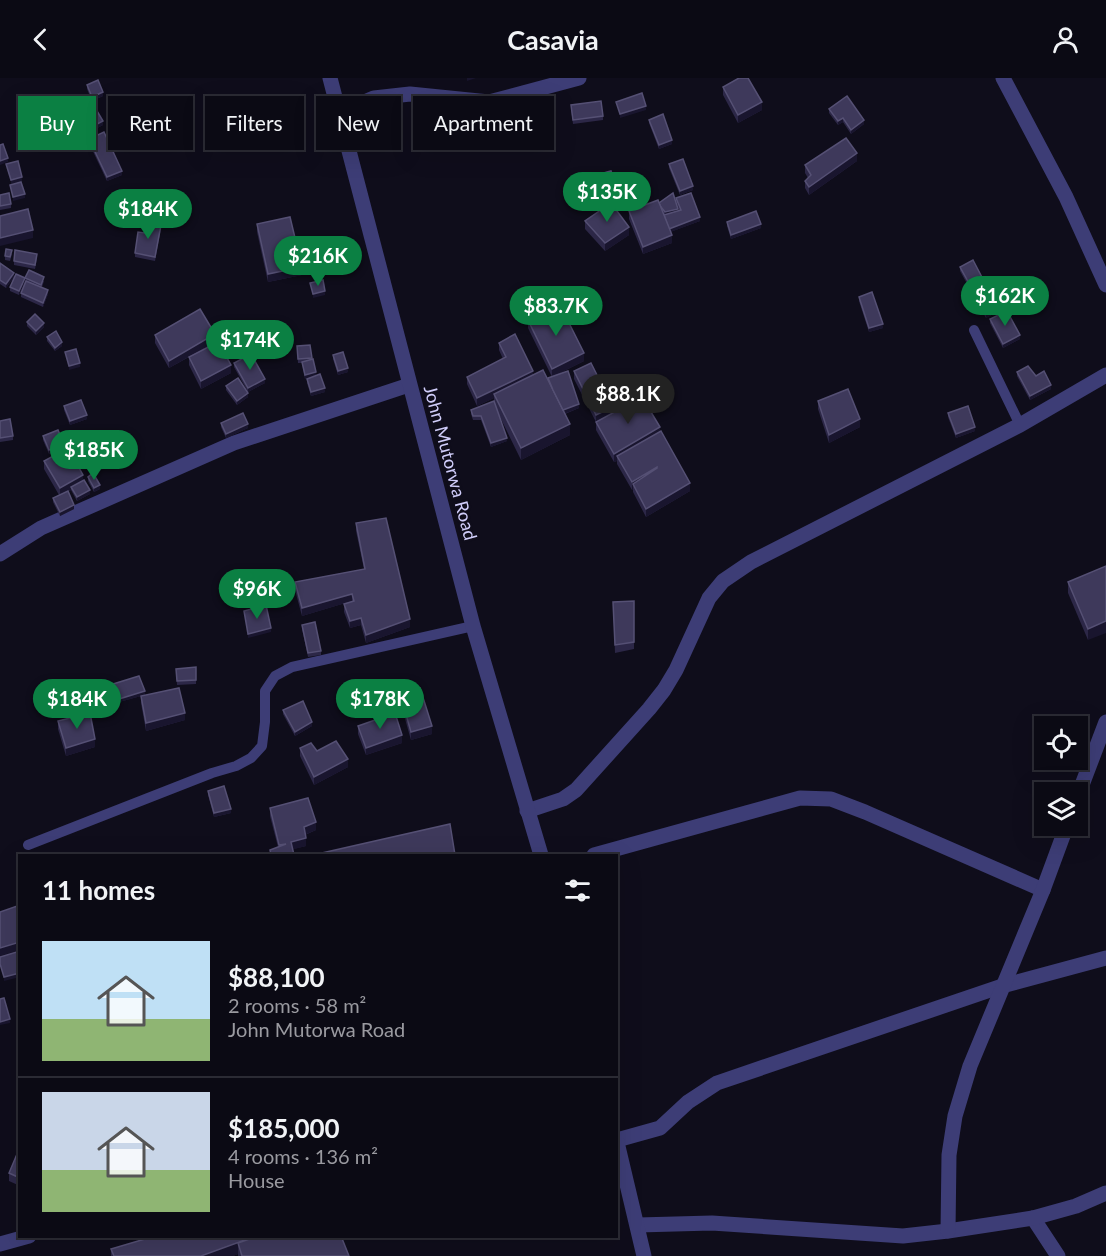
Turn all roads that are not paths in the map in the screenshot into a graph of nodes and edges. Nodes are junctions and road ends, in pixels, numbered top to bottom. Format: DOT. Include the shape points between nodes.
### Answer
graph roads {
  1 [pos="330,78"];
  2 [pos="579,78"];
  3 [pos="1003,78"];
  4 [pos="335,96"];
  5 [pos="392,96"];
  6 [pos="349,150"];
  7 [pos="1106,285"];
  8 [pos="974,330"];
  9 [pos="1106,375"];
  10 [pos="409,385"];
  11 [pos="1020,425"];
  12 [pos="0,554"];
  13 [pos="473,626"];
  14 [pos="1106,722"];
  15 [pos="1083,782"];
  16 [pos="527,811"];
  17 [pos="1063,836"];
  18 [pos="28,845"];
  19 [pos="541,854"];
  20 [pos="598,854"];
  21 [pos="1043,890"];
  22 [pos="1106,958"];
  23 [pos="1002,986"];
  24 [pos="618,1139"];
  25 [pos="618,1143"];
  26 [pos="1106,1193"];
  27 [pos="1033,1218"];
  28 [pos="638,1225"];
  29 [pos="948,1231"];
  30 [pos="22,1238"];
  31 [pos="0,1244"];
  32 [pos="645,1256"];
  33 [pos="1058,1256"];
  1 -- 4 [label="street, John Mutorwa Road"];
  2 -- 5 [label="street" via="489,102 410,94"];
  3 -- 7 [label="street" via="1066,196"];
  6 -- 10 [label="street, John Mutorwa Road"];
  8 -- 11 [label="lane"];
  9 -- 11 [label="street"];
  10 -- 12 [label="street" via="234,443 41,528"];
  10 -- 13 [label="street, John Mutorwa Road"];
  11 -- 16 [label="street" via="751,562 723,581 709,598 676,670 649,709 576,790 563,799"];
  13 -- 16 [label="street, John Mutorwa Road"];
  13 -- 18 [label="lane" via="292,667 275,676 265,691 262,746 251,758"];
  14 -- 15 [label="street"];
  16 -- 19 [label="street, John Mutorwa Road"];
  17 -- 21 [label="street"];
  20 -- 21 [label="street" via="800,798 831,799"];
  21 -- 23 [label="street"];
  22 -- 23 [label="street"];
  23 -- 24 [label="street" via="717,1083 688,1102 660,1128"];
  23 -- 29 [label="street" via="955,1116 949,1155"];
  25 -- 28 [label="street"];
  26 -- 27 [label="street"];
  27 -- 29 [label="street"];
  27 -- 33 [label="street"];
  28 -- 29 [label="street" via="712,1223 903,1236"];
  28 -- 32 [label="street"];
  30 -- 31 [label="street"];
}
